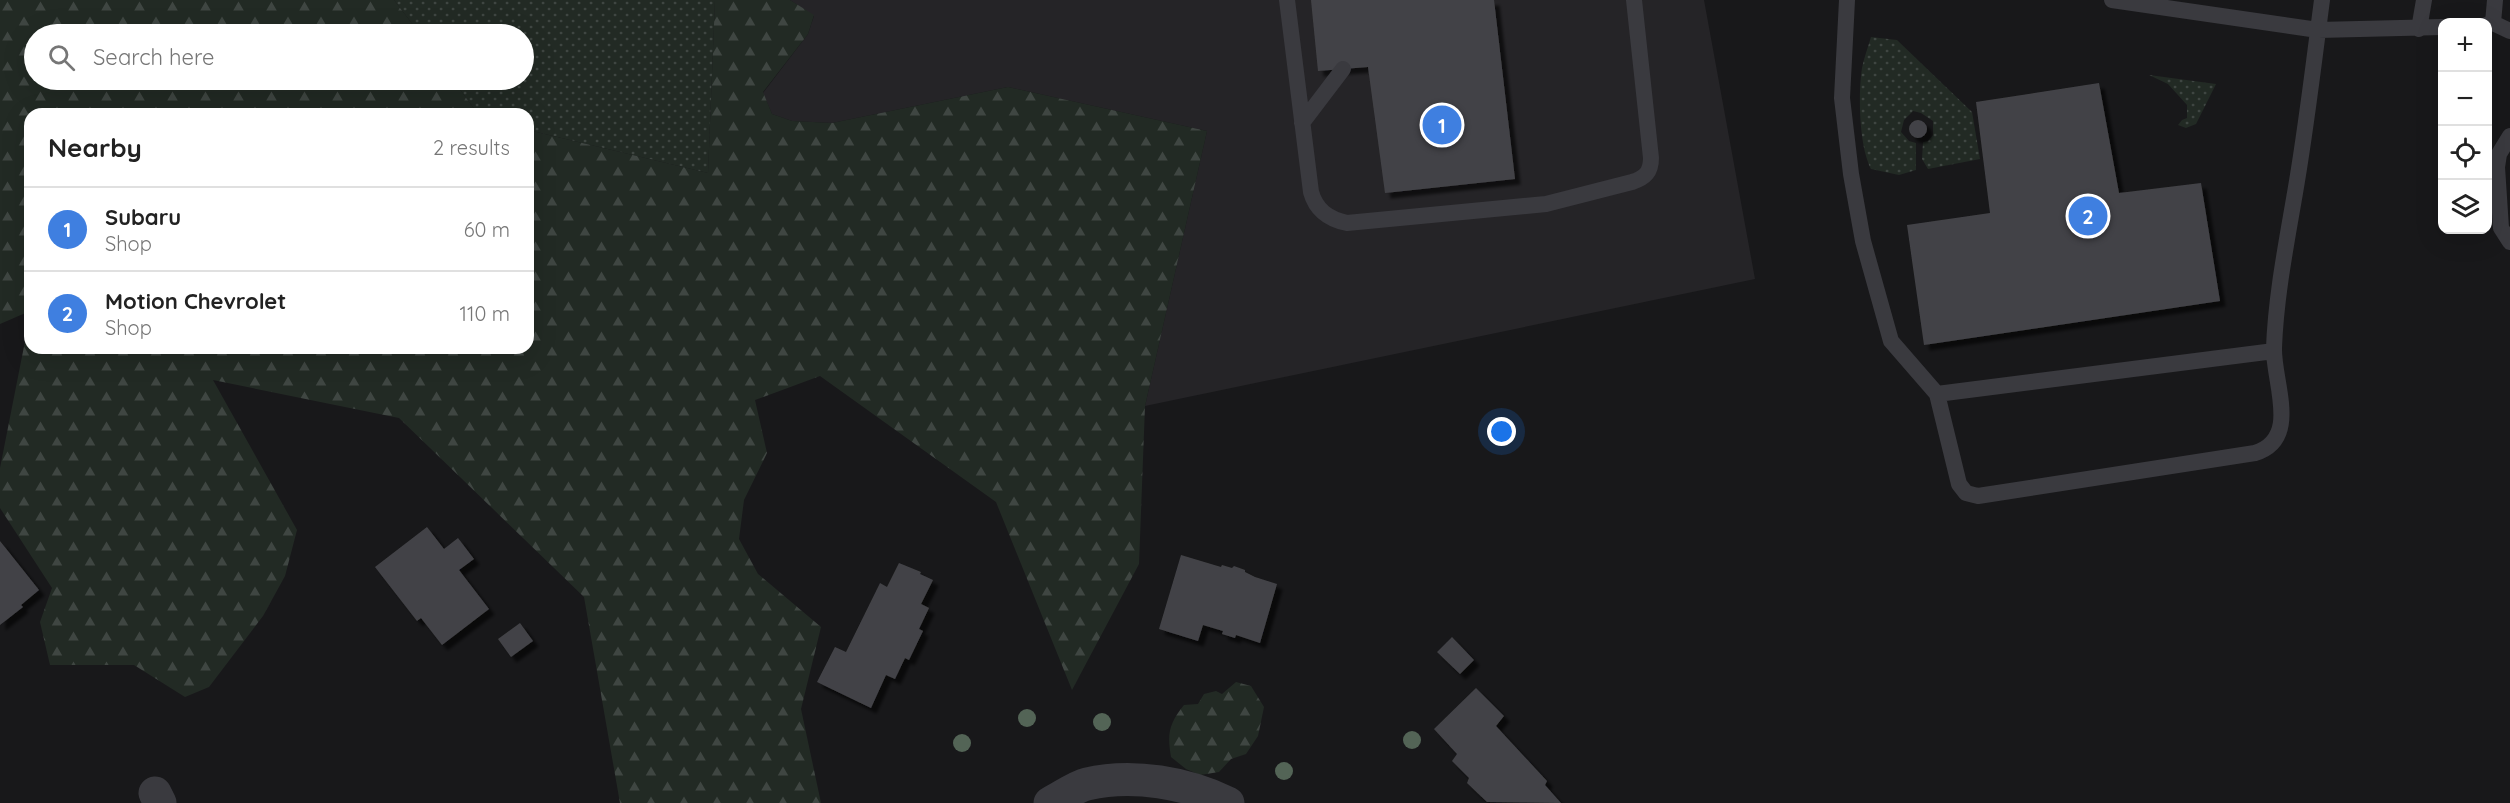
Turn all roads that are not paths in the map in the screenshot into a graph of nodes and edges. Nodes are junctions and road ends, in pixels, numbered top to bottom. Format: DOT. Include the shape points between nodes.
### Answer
graph roads {
  1 [pos="1287,0"];
  2 [pos="1634,0"];
  3 [pos="1847,0"];
  4 [pos="2112,0"];
  5 [pos="2322,0"];
  6 [pos="2424,0"];
  7 [pos="2495,0"];
  8 [pos="2491,18"];
  9 [pos="2492,25"];
  10 [pos="2438,27"];
  11 [pos="2419,29"];
  12 [pos="2318,30"];
  13 [pos="2510,31"];
  14 [pos="1343,69"];
  15 [pos="1302,123"];
  16 [pos="2510,136"];
  17 [pos="2510,242"];
  18 [pos="2274,351"];
  19 [pos="1938,394"];
  20 [pos="1050,803"];
  21 [pos="1228,803"];
  1 -- 15 [label="lane"];
  2 -- 15 [label="lane" via="1652,158 1648,173 1639,180 1546,204 1347,223 1329,217 1316,205"];
  3 -- 19 [label="lane" via="1842,98 1863,241 1891,341"];
  4 -- 12 [label="lane"];
  5 -- 12 [label="lane"];
  6 -- 11 [label="lane"];
  7 -- 8 [label="lane"];
  9 -- 13 [label="lane"];
  10 -- 11 [label="lane"];
  11 -- 12 [label="lane"];
  12 -- 18 [label="lane"];
  14 -- 15 [label="lane"];
  16 -- 17 [label="lane" via="2499,154 2497,167 2500,228"];
  18 -- 19 [label="lane"];
  18 -- 19 [label="lane" via="2282,411 2277,438 2266,450 1978,496 1966,493 1959,484"];
  20 -- 21 [label="street" via="1085,784 1118,779 1171,784"];
}
